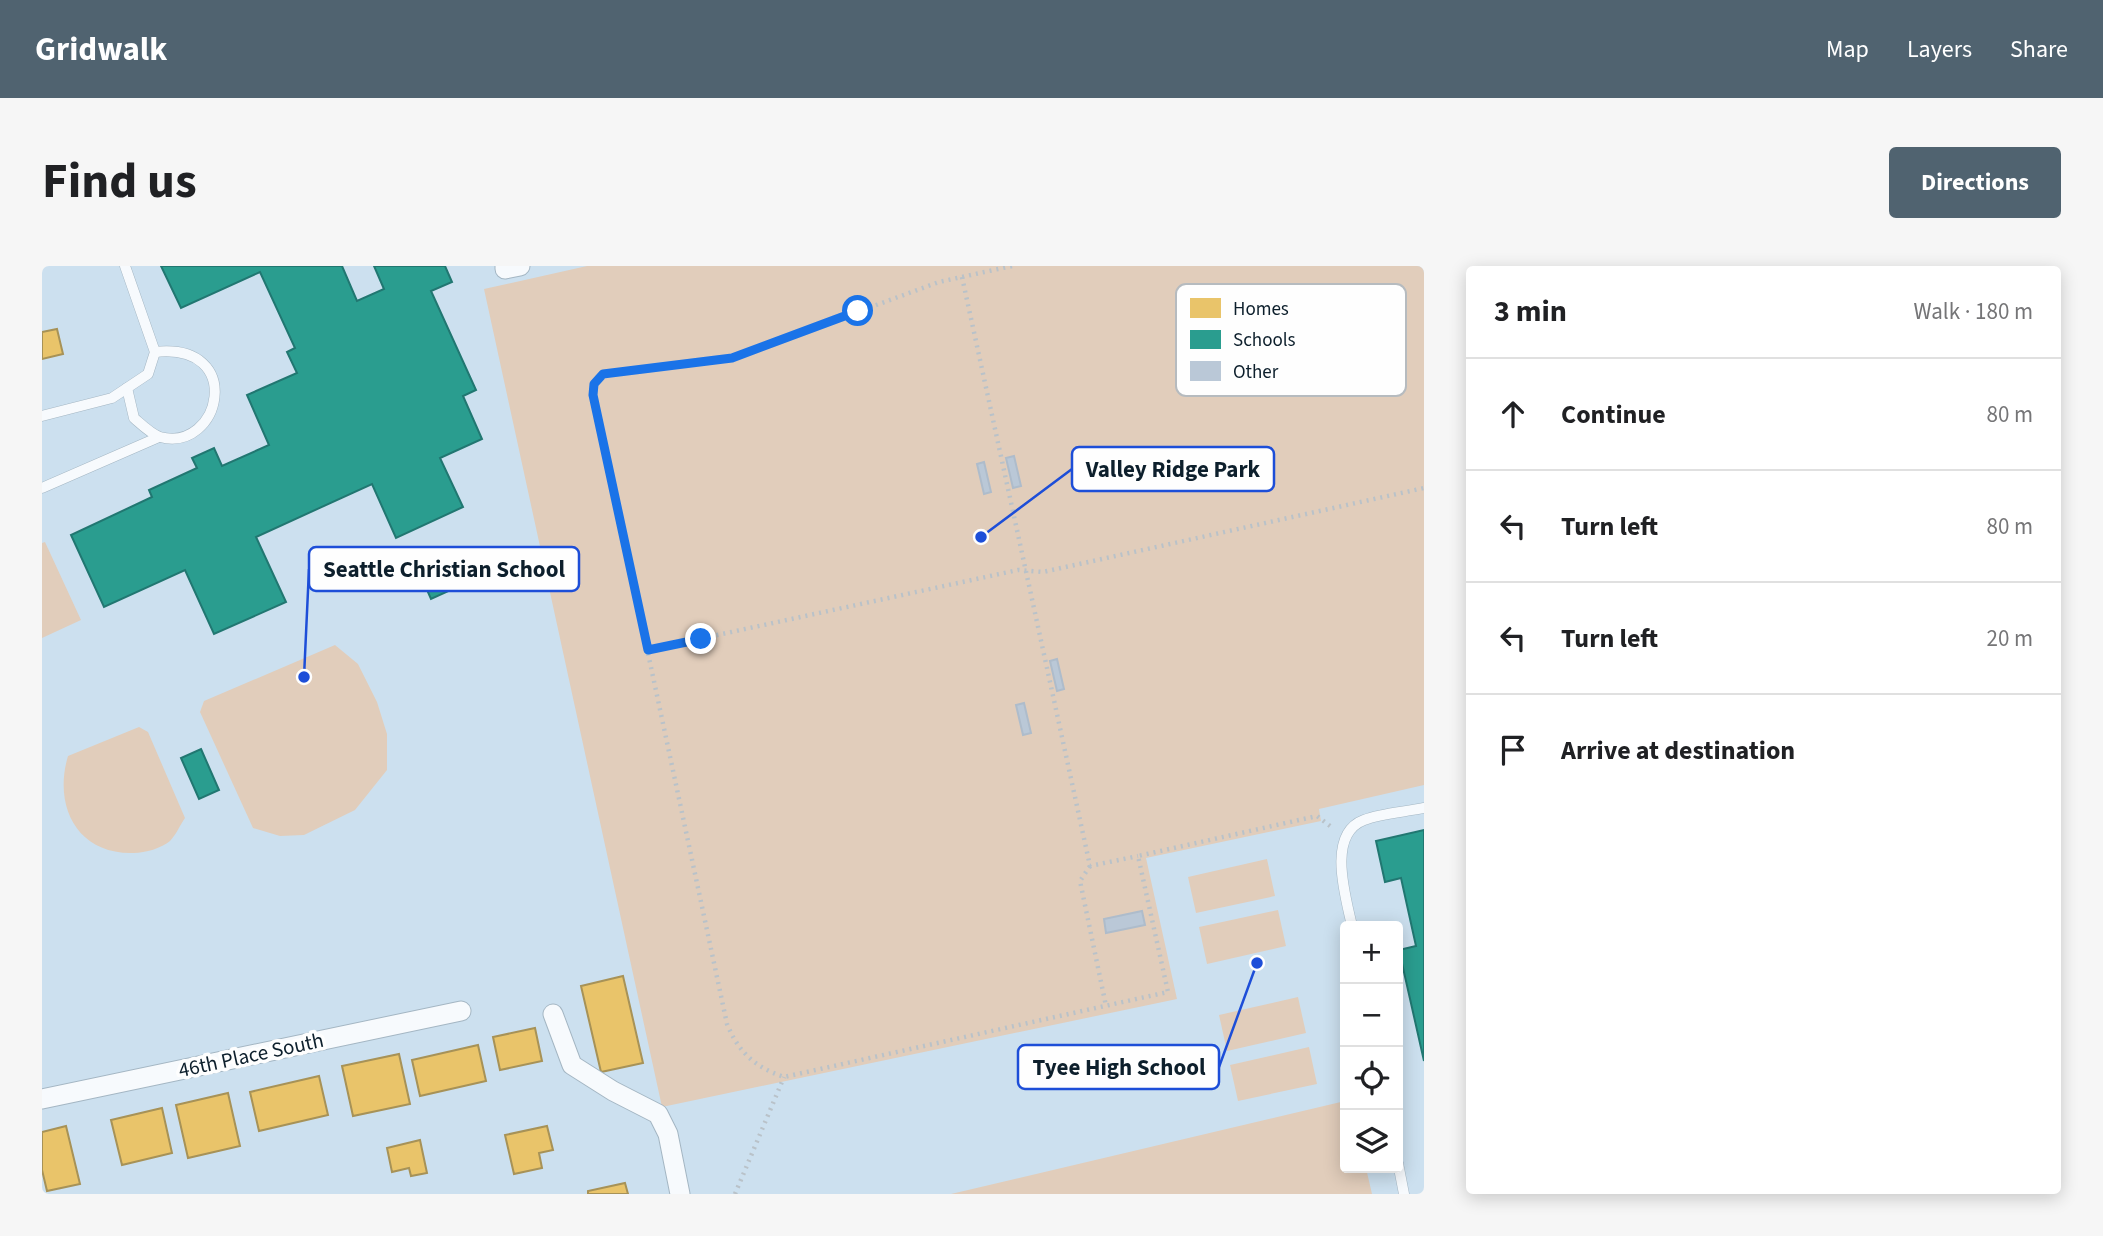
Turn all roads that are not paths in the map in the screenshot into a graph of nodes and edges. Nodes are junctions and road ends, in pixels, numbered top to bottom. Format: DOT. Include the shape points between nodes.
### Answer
graph roads {
  1 [pos="125,266"];
  2 [pos="155,352"];
  3 [pos="127,388"];
  4 [pos="42,416"];
  5 [pos="159,437"];
  6 [pos="42,488"];
  7 [pos="1424,808"];
  8 [pos="1351,921"];
  9 [pos="461,1011"];
  10 [pos="553,1014"];
  11 [pos="42,1100"];
  12 [pos="1400,1173"];
  13 [pos="680,1194"];
  14 [pos="1404,1194"];
  1 -- 2 [label="lane"];
  2 -- 3 [label="lane" via="148,374"];
  2 -- 5 [label="lane" via="178,349 200,360 214,380 215,404 203,425 183,437"];
  3 -- 4 [label="lane" via="94,405"];
  3 -- 5 [label="lane" via="134,418"];
  5 -- 6 [label="lane"];
  7 -- 8 [label="lane" via="1362,821 1346,837 1339,864"];
  9 -- 11 [label="street, 46th Place South"];
  10 -- 13 [label="street" via="572,1065 658,1114 668,1134"];
  12 -- 14 [label="lane"];
}
